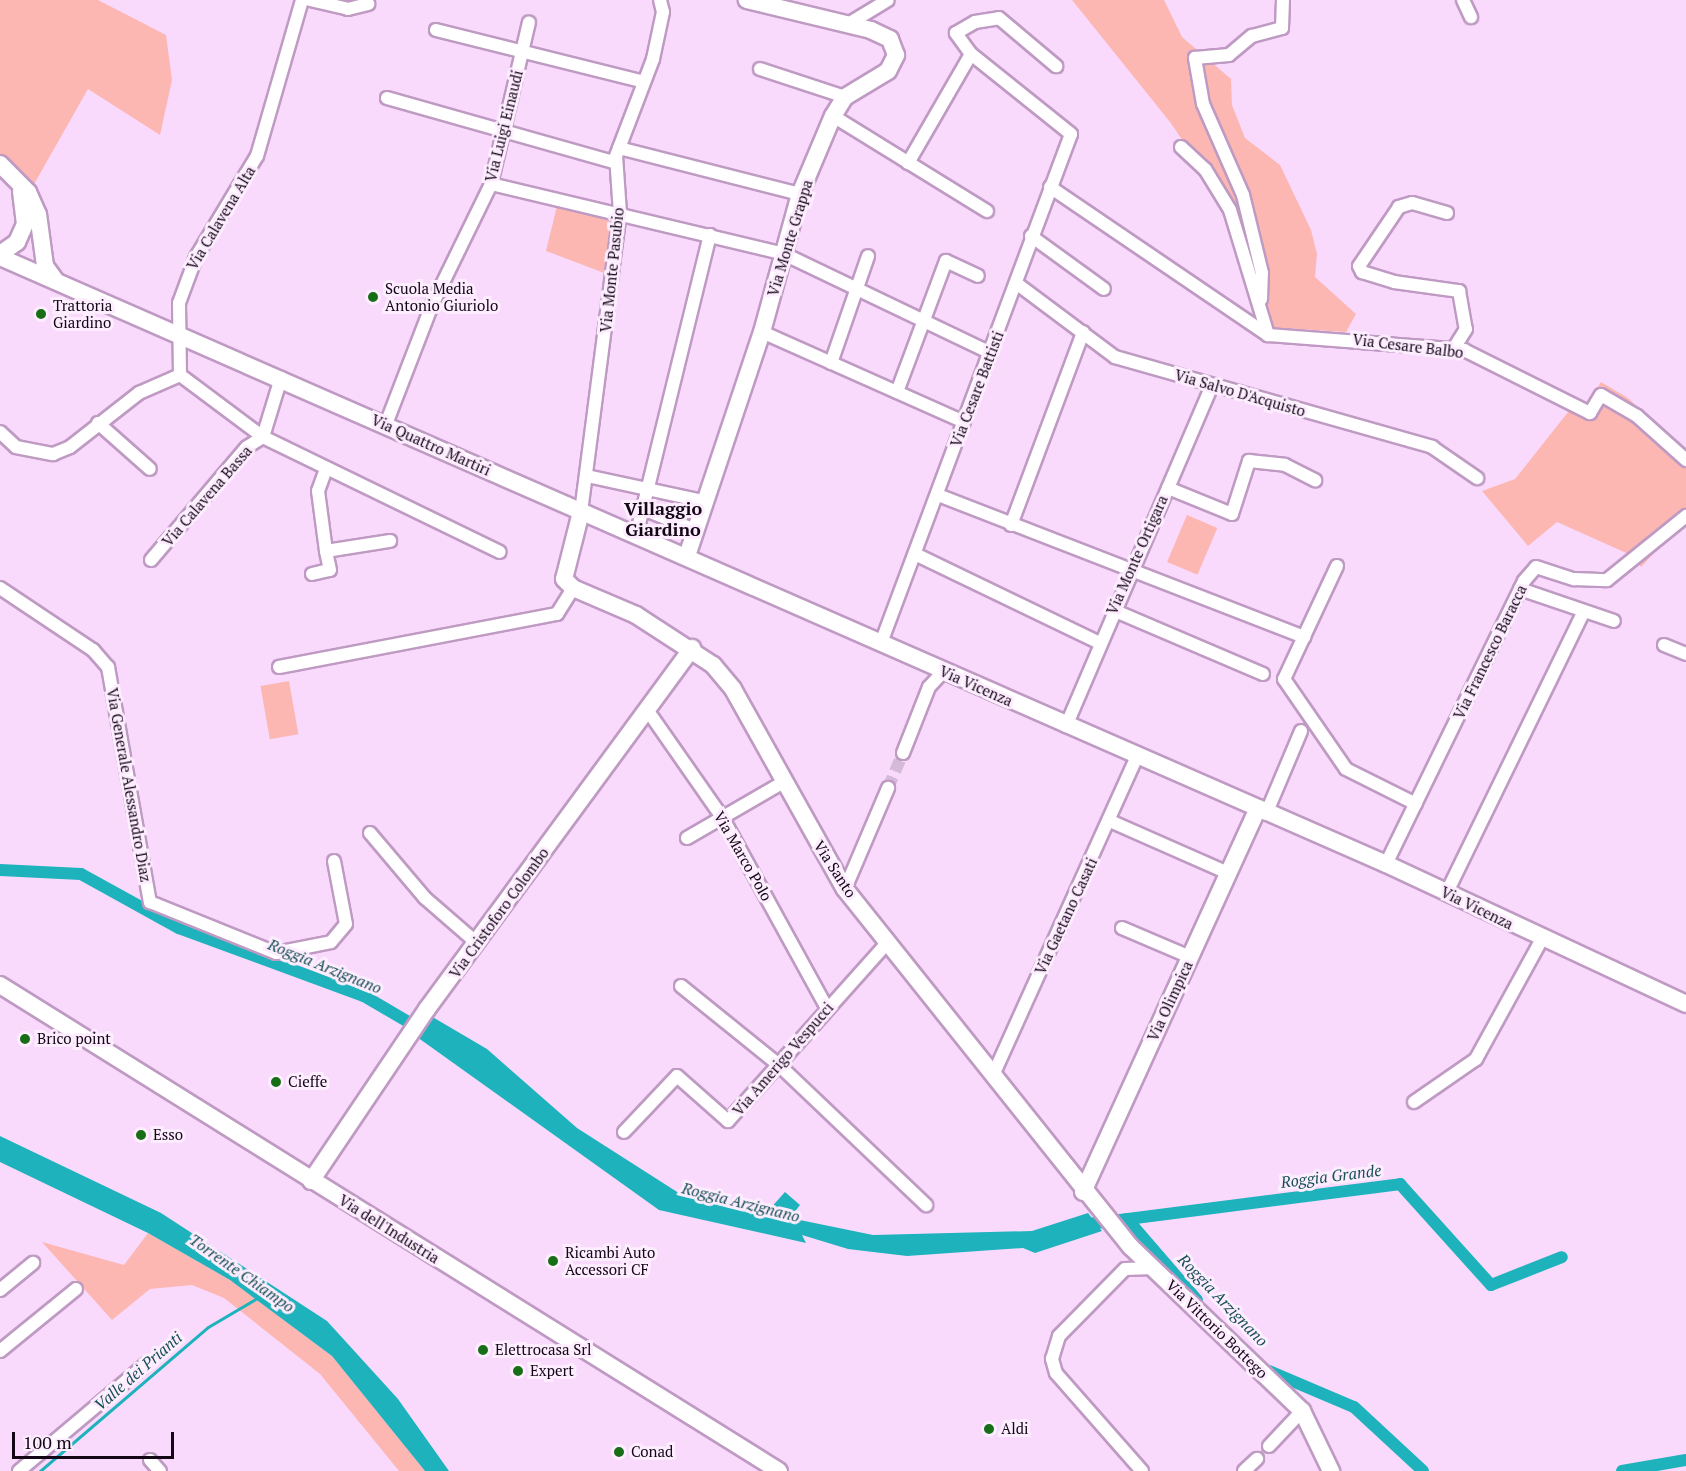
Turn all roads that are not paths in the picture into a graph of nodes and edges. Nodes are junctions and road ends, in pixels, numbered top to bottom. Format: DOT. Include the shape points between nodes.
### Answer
graph roads {
  1 [pos="302,0"];
  2 [pos="310,0"];
  3 [pos="660,0"];
  4 [pos="747,0"];
  5 [pos="888,0"];
  6 [pos="1283,0"];
  7 [pos="1463,0"];
  8 [pos="368,4"];
  9 [pos="1471,17"];
  10 [pos="529,22"];
  11 [pos="850,23"];
  12 [pos="436,30"];
  13 [pos="522,52"];
  14 [pos="971,54"];
  15 [pos="1056,66"];
  16 [pos="760,69"];
  17 [pos="644,82"];
  18 [pos="845,97"];
  19 [pos="387,98"];
  20 [pos="832,116"];
  21 [pos="503,131"];
  22 [pos="1182,147"];
  23 [pos="619,148"];
  24 [pos="616,163"];
  25 [pos="908,163"];
  26 [pos="0,164"];
  27 [pos="15,176"];
  28 [pos="491,184"];
  29 [pos="1050,187"];
  30 [pos="800,194"];
  31 [pos="987,211"];
  32 [pos="620,213"];
  33 [pos="1447,213"];
  34 [pos="710,235"];
  35 [pos="1031,236"];
  36 [pos="784,255"];
  37 [pos="0,256"];
  38 [pos="868,256"];
  39 [pos="978,276"];
  40 [pos="55,280"];
  41 [pos="1016,283"];
  42 [pos="1104,289"];
  43 [pos="856,290"];
  44 [pos="1261,299"];
  45 [pos="926,323"];
  46 [pos="762,332"];
  47 [pos="1083,332"];
  48 [pos="180,334"];
  49 [pos="1268,335"];
  50 [pos="1454,350"];
  51 [pos="991,353"];
  52 [pos="831,363"];
  53 [pos="180,375"];
  54 [pos="281,378"];
  55 [pos="1212,386"];
  56 [pos="897,392"];
  57 [pos="964,422"];
  58 [pos="98,423"];
  59 [pos="386,424"];
  60 [pos="0,431"];
  61 [pos="263,437"];
  62 [pos="1686,460"];
  63 [pos="150,469"];
  64 [pos="326,469"];
  65 [pos="587,476"];
  66 [pos="1476,478"];
  67 [pos="1315,480"];
  68 [pos="649,487"];
  69 [pos="1168,488"];
  70 [pos="938,495"];
  71 [pos="703,501"];
  72 [pos="643,509"];
  73 [pos="581,512"];
  74 [pos="1686,516"];
  75 [pos="1011,525"];
  76 [pos="695,530"];
  77 [pos="636,536"];
  78 [pos="390,541"];
  79 [pos="326,551"];
  80 [pos="500,552"];
  81 [pos="915,554"];
  82 [pos="687,556"];
  83 [pos="151,560"];
  84 [pos="1337,566"];
  85 [pos="1131,570"];
  86 [pos="312,574"];
  87 [pos="0,588"];
  88 [pos="573,588"];
  89 [pos="1520,589"];
  90 [pos="1113,610"];
  91 [pos="1582,613"];
  92 [pos="1614,621"];
  93 [pos="1304,637"];
  94 [pos="1098,642"];
  95 [pos="881,644"];
  96 [pos="1664,645"];
  97 [pos="692,648"];
  98 [pos="1686,654"];
  99 [pos="279,668"];
  100 [pos="942,672"];
  101 [pos="1263,674"];
  102 [pos="648,711"];
  103 [pos="1066,726"];
  104 [pos="1301,731"];
  105 [pos="903,753"];
  106 [pos="1136,758"];
  107 [pos="782,783"];
  108 [pos="888,788"];
  109 [pos="1416,804"];
  110 [pos="1262,812"];
  111 [pos="722,817"];
  112 [pos="1110,821"];
  113 [pos="370,833"];
  114 [pos="687,838"];
  115 [pos="334,861"];
  116 [pos="1386,864"];
  117 [pos="1228,873"];
  118 [pos="845,889"];
  119 [pos="1446,894"];
  120 [pos="1122,928"];
  121 [pos="1542,939"];
  122 [pos="888,942"];
  123 [pos="477,943"];
  124 [pos="1190,957"];
  125 [pos="0,985"];
  126 [pos="681,986"];
  127 [pos="1686,1004"];
  128 [pos="827,1008"];
  129 [pos="780,1066"];
  130 [pos="994,1073"];
  131 [pos="1414,1102"];
  132 [pos="624,1132"];
  133 [pos="311,1181"];
  134 [pos="1083,1192"];
  135 [pos="926,1205"];
  136 [pos="1131,1248"];
  137 [pos="33,1263"];
  138 [pos="1153,1268"];
  139 [pos="1125,1269"];
  140 [pos="0,1290"];
  141 [pos="76,1290"];
  142 [pos="0,1351"];
  143 [pos="146,1364"];
  144 [pos="1302,1411"];
  145 [pos="1269,1446"];
  146 [pos="1257,1459"];
  147 [pos="150,1460"];
  148 [pos="19,1471"];
  149 [pos="160,1471"];
  150 [pos="779,1471"];
  151 [pos="1142,1471"];
  152 [pos="1244,1471"];
  153 [pos="1331,1471"];
  1 -- 48 [label="street, Via Calavena Alta" via="257,156 184,282"];
  2 -- 8 [label="street" via="348,9"];
  3 -- 17 [label="street, Via Monte Pasubio" via="663,12"];
  4 -- 11 [label="street, Via Monte Grappa"];
  5 -- 11 [label="street"];
  6 -- 44 [label="street" via="1282,28 1245,40 1229,55 1196,58 1195,69 1203,104 1243,195 1262,273"];
  7 -- 9 [label="street"];
  10 -- 13 [label="street, Via Luigi Einaudi"];
  11 -- 18 [label="street, Via Monte Grappa" via="890,39 896,56 888,71"];
  12 -- 13 [label="street"];
  13 -- 17 [label="street"];
  13 -- 21 [label="street, Via Luigi Einaudi"];
  14 -- 15 [label="street" via="956,33 999,18"];
  14 -- 25 [label="street"];
  14 -- 29 [label="street, Via Cesare Battisti" via="1071,134"];
  16 -- 18 [label="street"];
  17 -- 23 [label="street, Via Monte Pasubio"];
  18 -- 20 [label="street, Via Monte Grappa"];
  19 -- 21 [label="street"];
  20 -- 25 [label="street"];
  20 -- 30 [label="street, Via Monte Grappa"];
  21 -- 24 [label="street"];
  21 -- 28 [label="street, Via Luigi Einaudi"];
  22 -- 44 [label="street" via="1205,169 1230,210"];
  23 -- 24 [label="street, Via Monte Pasubio"];
  23 -- 30 [label="street"];
  24 -- 32 [label="street, Via Monte Pasubio"];
  25 -- 31 [label="street"];
  26 -- 27 [label="street"];
  27 -- 37 [label="street" via="25,201 25,224 17,242"];
  27 -- 40 [label="street" via="38,214 45,266"];
  28 -- 32 [label="street"];
  28 -- 59 [label="street, Via Luigi Einaudi" via="432,305"];
  29 -- 35 [label="street, Via Cesare Battisti"];
  29 -- 49 [label="street, Via Cesare Balbo"];
  30 -- 36 [label="street, Via Monte Grappa"];
  32 -- 34 [label="street"];
  32 -- 65 [label="street, Via Monte Pasubio"];
  33 -- 50 [label="street" via="1412,203 1399,207 1359,266 1362,272 1394,282 1459,291 1466,328"];
  34 -- 36 [label="street"];
  34 -- 68 [label="street"];
  35 -- 41 [label="street, Via Cesare Battisti"];
  35 -- 42 [label="street"];
  36 -- 43 [label="street"];
  36 -- 46 [label="street, Via Monte Grappa"];
  37 -- 40 [label="street, Via Quattro Martiri"];
  38 -- 43 [label="street"];
  39 -- 45 [label="street" via="946,261"];
  40 -- 48 [label="street, Via Quattro Martiri"];
  41 -- 47 [label="street, Via Salvo D'Acquisto"];
  41 -- 51 [label="street, Via Cesare Battisti"];
  43 -- 45 [label="street"];
  43 -- 52 [label="street"];
  44 -- 49 [label="street"];
  45 -- 51 [label="street"];
  45 -- 56 [label="street"];
  46 -- 52 [label="street"];
  46 -- 71 [label="street, Via Monte Grappa"];
  47 -- 55 [label="street, Via Salvo D'Acquisto" via="1115,357"];
  47 -- 75 [label="street"];
  48 -- 53 [label="street"];
  48 -- 54 [label="street, Via Quattro Martiri"];
  49 -- 50 [label="street, Via Cesare Balbo"];
  50 -- 62 [label="street, Via Cesare Balbo" via="1574,402 1590,413 1600,395 1636,416"];
  51 -- 57 [label="street, Via Cesare Battisti"];
  52 -- 56 [label="street"];
  53 -- 58 [label="street" via="159,381"];
  53 -- 61 [label="street, Via Calavena Bassa"];
  54 -- 59 [label="street, Via Quattro Martiri"];
  54 -- 61 [label="street"];
  55 -- 66 [label="street, Via Salvo D'Acquisto" via="1432,447"];
  55 -- 69 [label="street, Via Monte Ortigara"];
  56 -- 57 [label="street"];
  57 -- 70 [label="street, Via Cesare Battisti"];
  58 -- 60 [label="street" via="70,447 53,454 16,447"];
  58 -- 63 [label="street"];
  59 -- 73 [label="street, Via Quattro Martiri"];
  61 -- 64 [label="street"];
  61 -- 83 [label="street, Via Calavena Bassa" via="247,447"];
  64 -- 79 [label="street" via="318,491"];
  64 -- 80 [label="street"];
  65 -- 68 [label="street"];
  65 -- 73 [label="street, Via Monte Pasubio"];
  67 -- 69 [label="street" via="1285,465 1249,461 1232,514"];
  68 -- 71 [label="street"];
  68 -- 72 [label="street"];
  69 -- 85 [label="street, Via Monte Ortigara"];
  70 -- 75 [label="street"];
  70 -- 81 [label="street, Via Cesare Battisti"];
  71 -- 76 [label="street, Via Monte Grappa"];
  72 -- 76 [label="street"];
  72 -- 77 [label="street"];
  73 -- 77 [label="street, Via Quattro Martiri"];
  73 -- 88 [label="street" via="564,568"];
  74 -- 89 [label="street, Via Francesco Baracca" via="1607,580 1574,579 1536,567"];
  75 -- 85 [label="street"];
  76 -- 82 [label="street, Via Monte Grappa"];
  77 -- 82 [label="street, Via Vicenza"];
  78 -- 79 [label="street"];
  79 -- 86 [label="street" via="330,570"];
  81 -- 94 [label="street"];
  81 -- 95 [label="street, Via Cesare Battisti"];
  82 -- 95 [label="street, Via Vicenza"];
  84 -- 93 [label="street"];
  85 -- 90 [label="street, Via Monte Ortigara"];
  85 -- 93 [label="street"];
  87 -- 115 [label="street, Via Generale Alessandro Diaz" via="93,650 108,668 150,903 276,953 331,942 346,924"];
  88 -- 97 [label="street, Via Santo" via="636,615"];
  88 -- 99 [label="street" via="557,614"];
  89 -- 91 [label="street"];
  89 -- 109 [label="street, Via Francesco Baracca"];
  90 -- 94 [label="street, Via Monte Ortigara"];
  90 -- 101 [label="street"];
  91 -- 92 [label="street"];
  91 -- 119 [label="street"];
  93 -- 109 [label="street" via="1284,679 1346,769"];
  94 -- 103 [label="street, Via Monte Ortigara"];
  95 -- 100 [label="street, Via Vicenza"];
  96 -- 98 [label="street"];
  97 -- 102 [label="street, Via Cristoforo Colombo"];
  97 -- 107 [label="street, Via Santo" via="733,689"];
  100 -- 103 [label="street, Via Vicenza"];
  100 -- 105 [label="street" via="929,687"];
  102 -- 111 [label="street, Via Marco Polo"];
  102 -- 123 [label="street, Via Cristoforo Colombo"];
  103 -- 106 [label="street, Via Vicenza"];
  104 -- 110 [label="street"];
  106 -- 110 [label="street, Via Vicenza"];
  106 -- 112 [label="street, Via Gaetano Casati"];
  107 -- 111 [label="street"];
  107 -- 118 [label="street, Via Santo"];
  108 -- 118 [label="street"];
  109 -- 116 [label="street, Via Francesco Baracca"];
  110 -- 116 [label="street, Via Vicenza"];
  110 -- 117 [label="street, Via Olimpica"];
  111 -- 114 [label="street"];
  111 -- 128 [label="street, Via Marco Polo"];
  112 -- 117 [label="street"];
  112 -- 130 [label="street, Via Gaetano Casati"];
  113 -- 123 [label="street" via="425,898"];
  116 -- 119 [label="street, Via Vicenza"];
  117 -- 124 [label="street, Via Olimpica"];
  118 -- 122 [label="street, Via Santo"];
  119 -- 121 [label="street, Via Vicenza"];
  120 -- 124 [label="street"];
  121 -- 127 [label="street, Via Vicenza"];
  121 -- 131 [label="street" via="1476,1059"];
  122 -- 128 [label="street, Via Amerigo Vespucci"];
  122 -- 130 [label="street, Via Santo"];
  123 -- 133 [label="street, Via Cristoforo Colombo"];
  124 -- 134 [label="street, Via Olimpica"];
  125 -- 133 [label="street, Via dell'Industria"];
  126 -- 129 [label="street"];
  128 -- 129 [label="street, Via Amerigo Vespucci"];
  129 -- 132 [label="street, Via Amerigo Vespucci" via="728,1121 677,1076"];
  129 -- 135 [label="street"];
  130 -- 134 [label="street, Via Santo"];
  133 -- 150 [label="street, Via dell'Industria"];
  134 -- 136 [label="street, Via Santo"];
  136 -- 138 [label="street, Via Vittorio Bottego"];
  136 -- 139 [label="street"];
  137 -- 140 [label="street"];
  138 -- 139 [label="street"];
  138 -- 144 [label="street, Via Vittorio Bottego"];
  139 -- 151 [label="street" via="1059,1336 1052,1359 1056,1373"];
  141 -- 142 [label="street"];
  143 -- 148 [label="street"];
  144 -- 145 [label="street"];
  144 -- 153 [label="street, Via Vittorio Bottego"];
  146 -- 152 [label="street"];
  147 -- 149 [label="street"];
}
